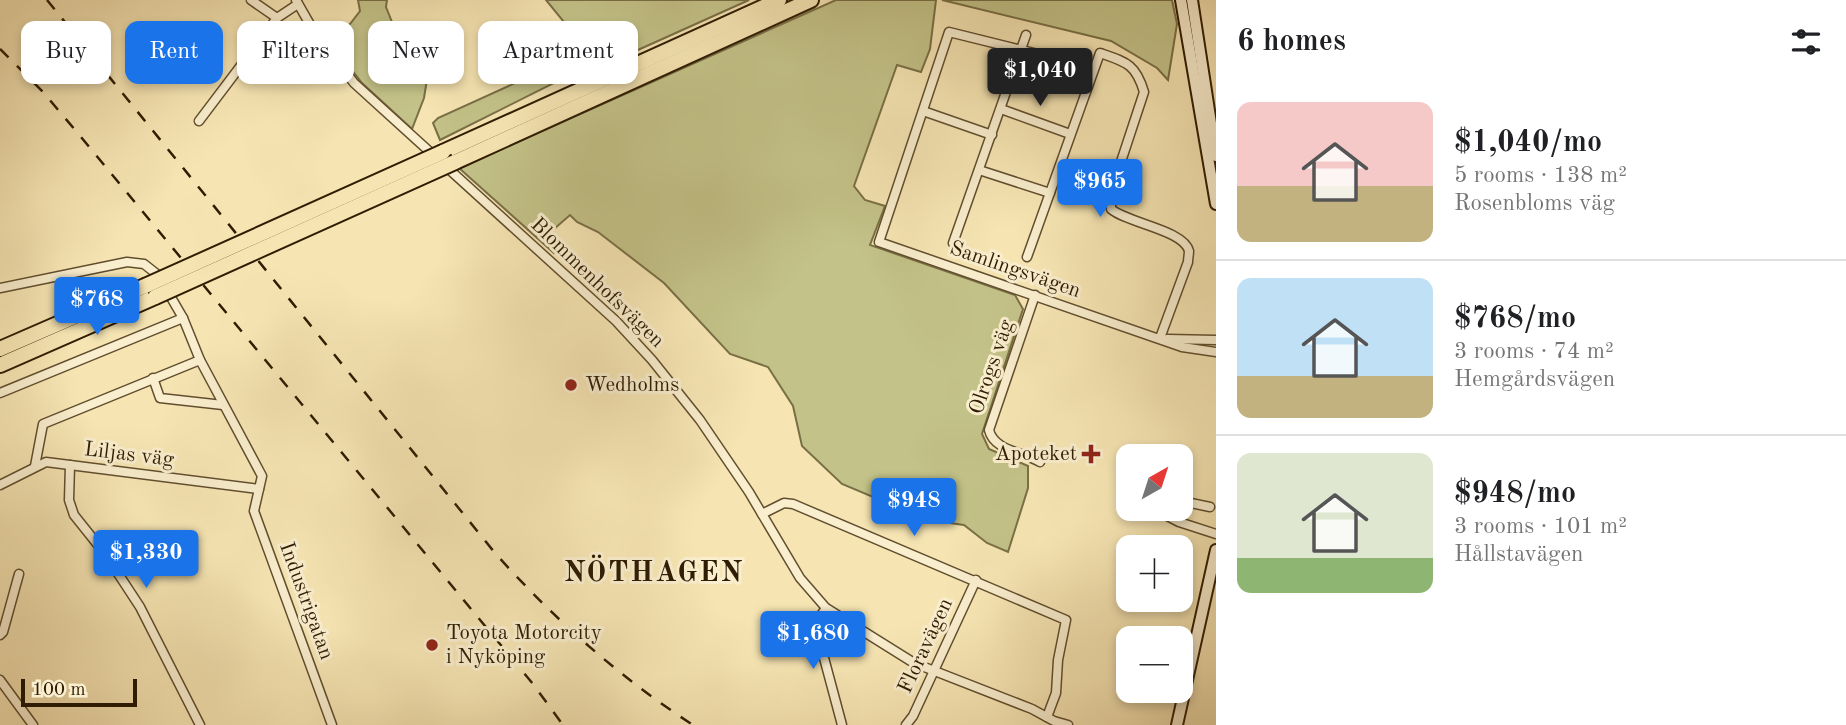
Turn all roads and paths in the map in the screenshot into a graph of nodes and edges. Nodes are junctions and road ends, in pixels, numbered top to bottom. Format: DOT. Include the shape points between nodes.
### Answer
graph roads {
  1 [pos="251,0"];
  2 [pos="779,0"];
  3 [pos="811,0"];
  4 [pos="1181,0"];
  5 [pos="1192,0"];
  6 [pos="297,2"];
  7 [pos="278,19"];
  8 [pos="1026,35"];
  9 [pos="1021,50"];
  10 [pos="1094,68"];
  11 [pos="1001,109"];
  12 [pos="923,111"];
  13 [pos="199,121"];
  14 [pos="1070,134"];
  15 [pos="992,135"];
  16 [pos="1216,156"];
  17 [pos="979,170"];
  18 [pos="1050,193"];
  19 [pos="1216,204"];
  20 [pos="953,243"];
  21 [pos="1027,257"];
  22 [pos="0,288"];
  23 [pos="150,292"];
  24 [pos="1035,295"];
  25 [pos="183,318"];
  26 [pos="1160,338"];
  27 [pos="1216,340"];
  28 [pos="0,349"];
  29 [pos="1216,352"];
  30 [pos="200,360"];
  31 [pos="0,365"];
  32 [pos="153,378"];
  33 [pos="0,393"];
  34 [pos="223,405"];
  35 [pos="1040,462"];
  36 [pos="70,465"];
  37 [pos="35,466"];
  38 [pos="0,485"];
  39 [pos="259,489"];
  40 [pos="1194,504"];
  41 [pos="1210,507"];
  42 [pos="762,513"];
  43 [pos="1179,522"];
  44 [pos="1216,534"];
  45 [pos="1216,550"];
  46 [pos="19,574"];
  47 [pos="976,580"];
  48 [pos="826,608"];
  49 [pos="1198,625"];
  50 [pos="0,635"];
  51 [pos="1193,642"];
  52 [pos="933,670"];
  53 [pos="0,680"];
  54 [pos="1176,703"];
  55 [pos="1047,717"];
  56 [pos="33,725"];
  57 [pos="200,725"];
  58 [pos="332,725"];
  59 [pos="842,725"];
  60 [pos="906,725"];
  61 [pos="1068,725"];
  62 [pos="1170,725"];
  63 [pos="1177,725"];
  1 -- 7 [label="street"];
  2 -- 23 [label="highway, bridge" via="443,152"];
  3 -- 23 [label="highway, bridge" via="455,162"];
  4 -- 19 [label="main road"];
  5 -- 16 [label="main road"];
  6 -- 7 [label="street"];
  6 -- 42 [label="street, Blommenhofsvägen" via="354,83 643,349 700,420"];
  7 -- 13 [label="street"];
  8 -- 9 [label="street"];
  9 -- 10 [label="street"];
  9 -- 11 [label="street"];
  9 -- 12 [label="street" via="949,32"];
  10 -- 14 [label="street"];
  10 -- 26 [label="street" via="1100,53 1127,62 1140,76 1144,92 1111,192 1111,209 1172,235 1189,249"];
  11 -- 14 [label="street"];
  11 -- 15 [label="street"];
  12 -- 15 [label="street"];
  12 -- 24 [label="street, Samlingsvägen" via="879,242"];
  14 -- 18 [label="street"];
  15 -- 17 [label="street"];
  17 -- 18 [label="street"];
  17 -- 20 [label="street"];
  18 -- 21 [label="street"];
  22 -- 25 [label="street, Industrigatan" via="127,262 144,264 158,275"];
  23 -- 28 [label="highway"];
  23 -- 31 [label="highway"];
  24 -- 26 [label="street, Samlingsvägen"];
  24 -- 35 [label="street, Olrogs väg" via="989,430 998,445"];
  25 -- 30 [label="street, Industrigatan"];
  25 -- 33 [label="street"];
  26 -- 27 [label="street, Samlingsvägen"];
  26 -- 29 [label="street, Samlingsvägen"];
  30 -- 32 [label="street"];
  30 -- 34 [label="street, Industrigatan"];
  32 -- 34 [label="street" via="160,398"];
  32 -- 37 [label="street" via="43,424"];
  34 -- 39 [label="street, Industrigatan" via="262,476"];
  36 -- 37 [label="street, Liljas väg" via="46,462"];
  36 -- 39 [label="street, Liljas väg"];
  36 -- 57 [label="street" via="69,500 74,515 140,607"];
  37 -- 38 [label="street, Liljas väg"];
  39 -- 58 [label="street, Industrigatan" via="254,512"];
  40 -- 41 [label="street"];
  42 -- 47 [label="street" via="793,504"];
  42 -- 48 [label="street, Blommenhofsvägen" via="800,578"];
  43 -- 44 [label="street"];
  45 -- 49 [label="main road"];
  46 -- 50 [label="street"];
  47 -- 52 [label="street, Floravägen"];
  47 -- 55 [label="street" via="1066,620 1056,693"];
  48 -- 52 [label="street, Blommenhofsvägen" via="898,654"];
  48 -- 59 [label="street" via="816,628"];
  49 -- 51 [label="main road"];
  49 -- 63 [label="main road"];
  52 -- 55 [label="street, Blommenhofsvägen"];
  52 -- 60 [label="street, Floravägen"];
  53 -- 56 [label="street"];
  54 -- 62 [label="main road"];
  55 -- 61 [label="street, Blommenhofsvägen"];
}
